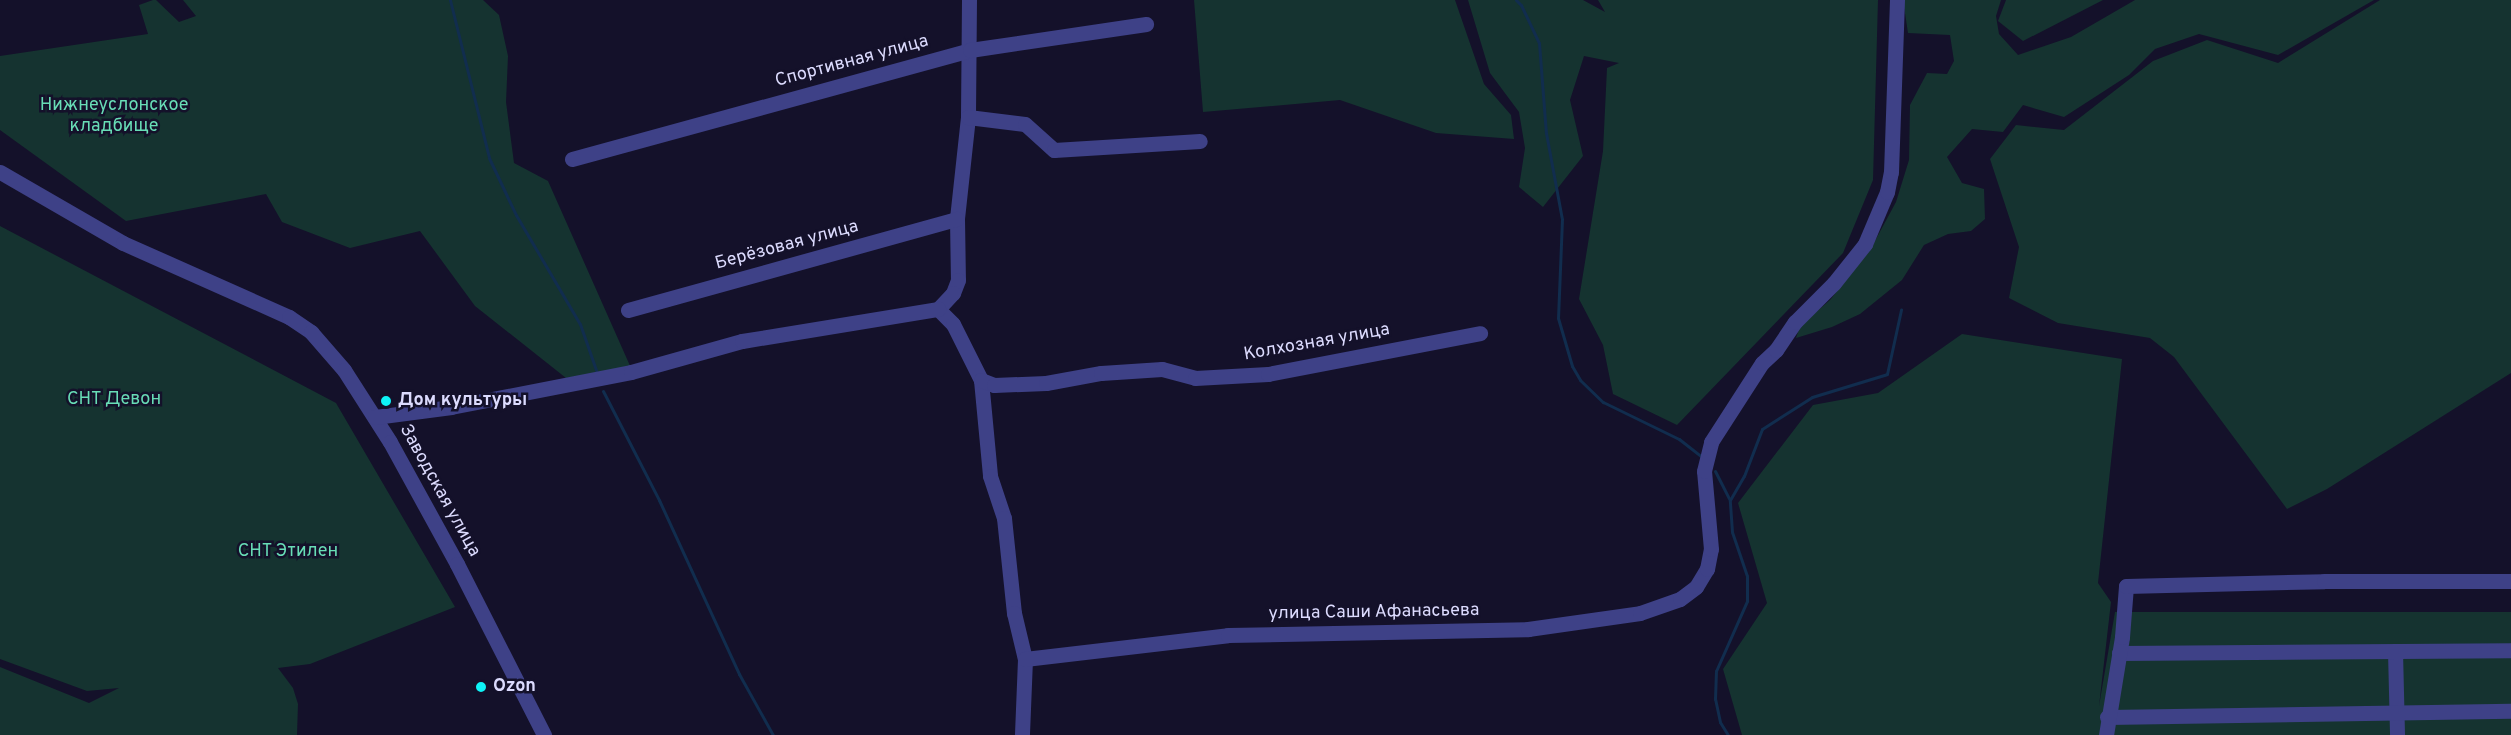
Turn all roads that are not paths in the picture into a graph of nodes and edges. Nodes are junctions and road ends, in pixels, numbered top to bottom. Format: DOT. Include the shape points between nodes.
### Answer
graph roads {
  1 [pos="969,0"];
  2 [pos="1897,0"];
  3 [pos="1146,24"];
  4 [pos="970,50"];
  5 [pos="968,117"];
  6 [pos="1200,141"];
  7 [pos="572,159"];
  8 [pos="0,172"];
  9 [pos="957,219"];
  10 [pos="938,309"];
  11 [pos="628,310"];
  12 [pos="1480,333"];
  13 [pos="981,380"];
  14 [pos="375,417"];
  15 [pos="2511,581"];
  16 [pos="2511,650"];
  17 [pos="2395,651"];
  18 [pos="2119,653"];
  19 [pos="1025,659"];
  20 [pos="2396,711"];
  21 [pos="2511,711"];
  22 [pos="2108,717"];
  23 [pos="544,735"];
  24 [pos="1022,735"];
  25 [pos="2106,735"];
  26 [pos="2397,735"];
  1 -- 4 [label="street"];
  2 -- 19 [label="street, улица Саши Афанасьева" via="1891,172 1884,200 1865,244 1762,363 1711,442 1704,471 1711,549 1707,569 1696,587 1680,599 1640,613 1528,629 1228,635"];
  3 -- 4 [label="street, Спортивная улица"];
  4 -- 5 [label="street"];
  4 -- 7 [label="street, Спортивная улица"];
  5 -- 6 [label="street" via="1025,124 1054,150"];
  5 -- 9 [label="street"];
  8 -- 14 [label="street, Заводская улица" via="123,243 289,317 311,332 344,370"];
  9 -- 10 [label="street" via="958,280 947,302"];
  9 -- 11 [label="street, Берёзовая улица"];
  10 -- 13 [label="street" via="953,324"];
  10 -- 14 [label="street" via="742,341 631,372 451,407"];
  12 -- 13 [label="street, Колхозная улица" via="1269,374 1195,378 1162,369 1101,373 1046,383 994,386"];
  13 -- 19 [label="street" via="990,476 1004,518 1014,613"];
  14 -- 23 [label="street, Заводская улица" via="457,564"];
  15 -- 18 [label="street" via="2126,586"];
  16 -- 17 [label="street"];
  17 -- 18 [label="street"];
  17 -- 20 [label="street"];
  18 -- 22 [label="street"];
  19 -- 24 [label="street"];
  20 -- 21 [label="street"];
  20 -- 22 [label="street"];
  20 -- 26 [label="street"];
  22 -- 25 [label="street"];
}
